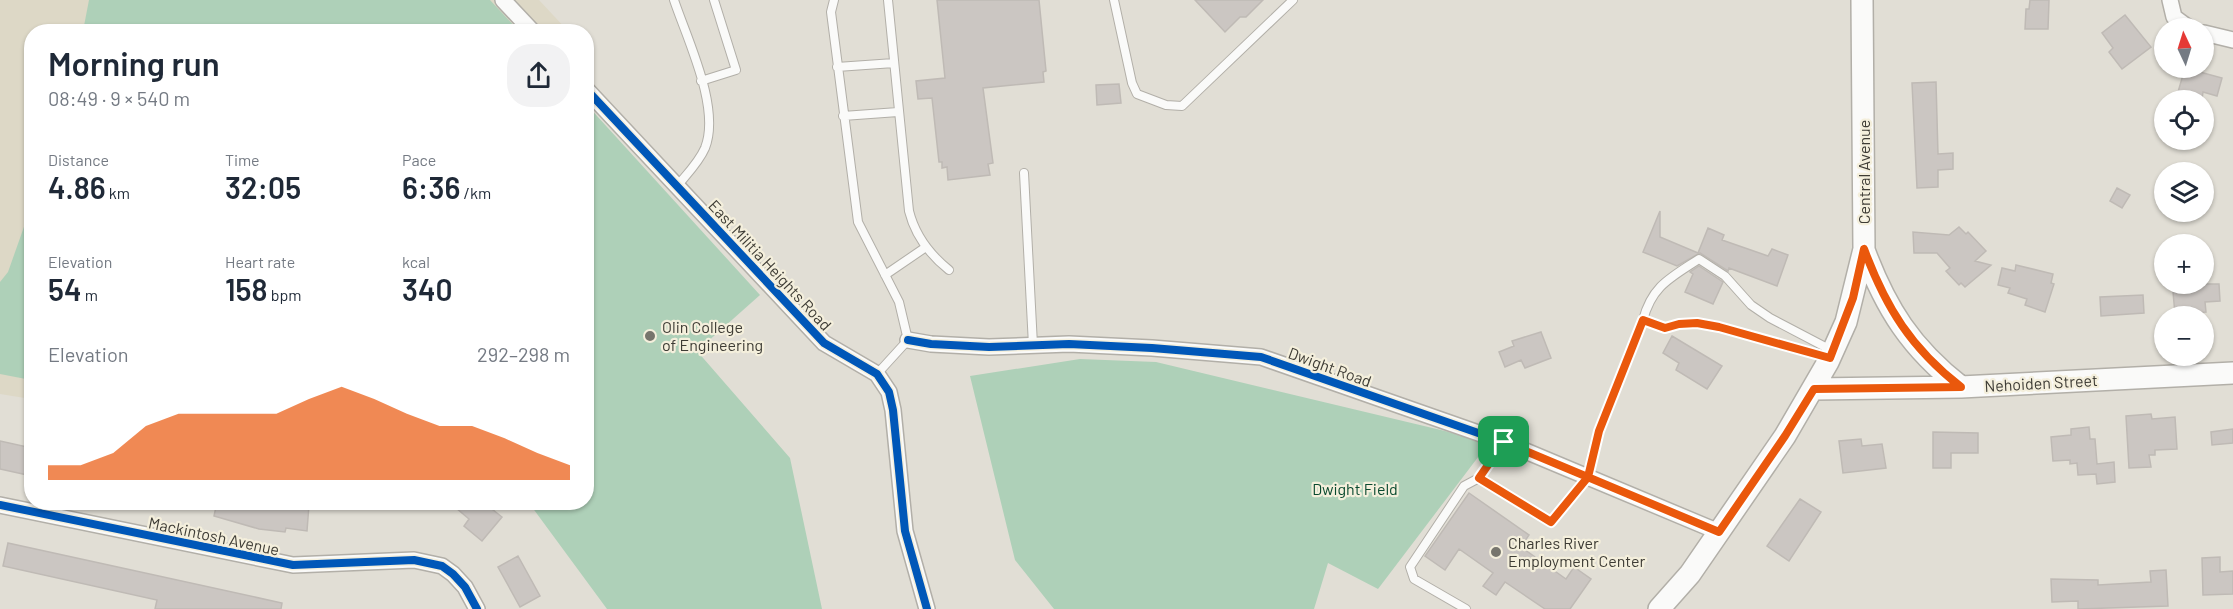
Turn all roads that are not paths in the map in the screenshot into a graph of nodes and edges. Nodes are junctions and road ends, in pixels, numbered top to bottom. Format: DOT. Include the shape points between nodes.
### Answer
graph roads {
  1 [pos="503,0"];
  2 [pos="674,0"];
  3 [pos="714,0"];
  4 [pos="834,0"];
  5 [pos="888,0"];
  6 [pos="1114,0"];
  7 [pos="1293,0"];
  8 [pos="1862,0"];
  9 [pos="2170,0"];
  10 [pos="2175,18"];
  11 [pos="526,24"];
  12 [pos="2214,35"];
  13 [pos="2233,40"];
  14 [pos="894,63"];
  15 [pos="837,67"];
  16 [pos="701,81"];
  17 [pos="594,97"];
  18 [pos="898,112"];
  19 [pos="843,116"];
  20 [pos="1024,173"];
  21 [pos="678,185"];
  22 [pos="926,247"];
  23 [pos="1864,249"];
  24 [pos="949,270"];
  25 [pos="885,275"];
  26 [pos="1643,320"];
  27 [pos="908,339"];
  28 [pos="1033,345"];
  29 [pos="1832,355"];
  30 [pos="2233,373"];
  31 [pos="878,374"];
  32 [pos="1961,387"];
  33 [pos="1814,389"];
  34 [pos="1504,442"];
  35 [pos="1588,477"];
  36 [pos="1479,478"];
  37 [pos="0,505"];
  38 [pos="24,510"];
  39 [pos="24,510"];
  40 [pos="1719,532"];
  41 [pos="477,609"];
  42 [pos="927,609"];
  43 [pos="1466,609"];
  44 [pos="1659,609"];
  1 -- 11 [label="street"];
  2 -- 16 [label="lane"];
  3 -- 16 [label="lane" via="736,70"];
  4 -- 15 [label="lane" via="831,12"];
  5 -- 14 [label="lane"];
  6 -- 7 [label="lane" via="1131,84 1137,94 1166,105 1182,106"];
  8 -- 23 [label="main road, Central Avenue"];
  9 -- 10 [label="street"];
  12 -- 13 [label="street"];
  14 -- 15 [label="lane"];
  14 -- 18 [label="lane"];
  15 -- 19 [label="lane"];
  16 -- 21 [label="lane" via="707,100 709,134 697,162"];
  17 -- 21 [label="street, East Militia Heights Road"];
  18 -- 19 [label="lane"];
  18 -- 22 [label="lane" via="909,211 913,227"];
  19 -- 25 [label="lane" via="858,222"];
  20 -- 28 [label="lane"];
  21 -- 31 [label="street, East Militia Heights Road" via="824,343"];
  22 -- 24 [label="lane"];
  22 -- 25 [label="lane"];
  23 -- 29 [label="main road, Central Avenue" via="1853,298"];
  23 -- 32 [label="main road" via="1881,292 1904,331"];
  25 -- 27 [label="lane" via="899,302"];
  26 -- 29 [label="lane" via="1665,328 1697,323 1719,327"];
  26 -- 29 [label="lane" via="1649,300 1664,282 1699,259 1725,276 1751,305"];
  26 -- 35 [label="lane" via="1599,431"];
  27 -- 28 [label="street, Dwight Road" via="988,347"];
  27 -- 31 [label="lane"];
  28 -- 34 [label="street, Dwight Road" via="1152,348 1261,357"];
  29 -- 33 [label="main road, Central Avenue"];
  30 -- 32 [label="main road, Nehoiden Street"];
  31 -- 42 [label="street" via="889,392 893,410 905,531"];
  32 -- 33 [label="main road, Nehoiden Street"];
  33 -- 40 [label="main road, Central Avenue"];
  34 -- 35 [label="street, Dwight Road"];
  34 -- 36 [label="lane"];
  35 -- 36 [label="lane" via="1551,522"];
  35 -- 40 [label="street, Dwight Road"];
  36 -- 43 [label="lane" via="1464,486 1410,567 1414,579"];
  37 -- 38 [label="street, Mackintosh Avenue"];
  39 -- 41 [label="street, Mackintosh Avenue" via="293,566 380,559 442,566 465,587"];
  40 -- 44 [label="main road, Central Avenue"];
}
